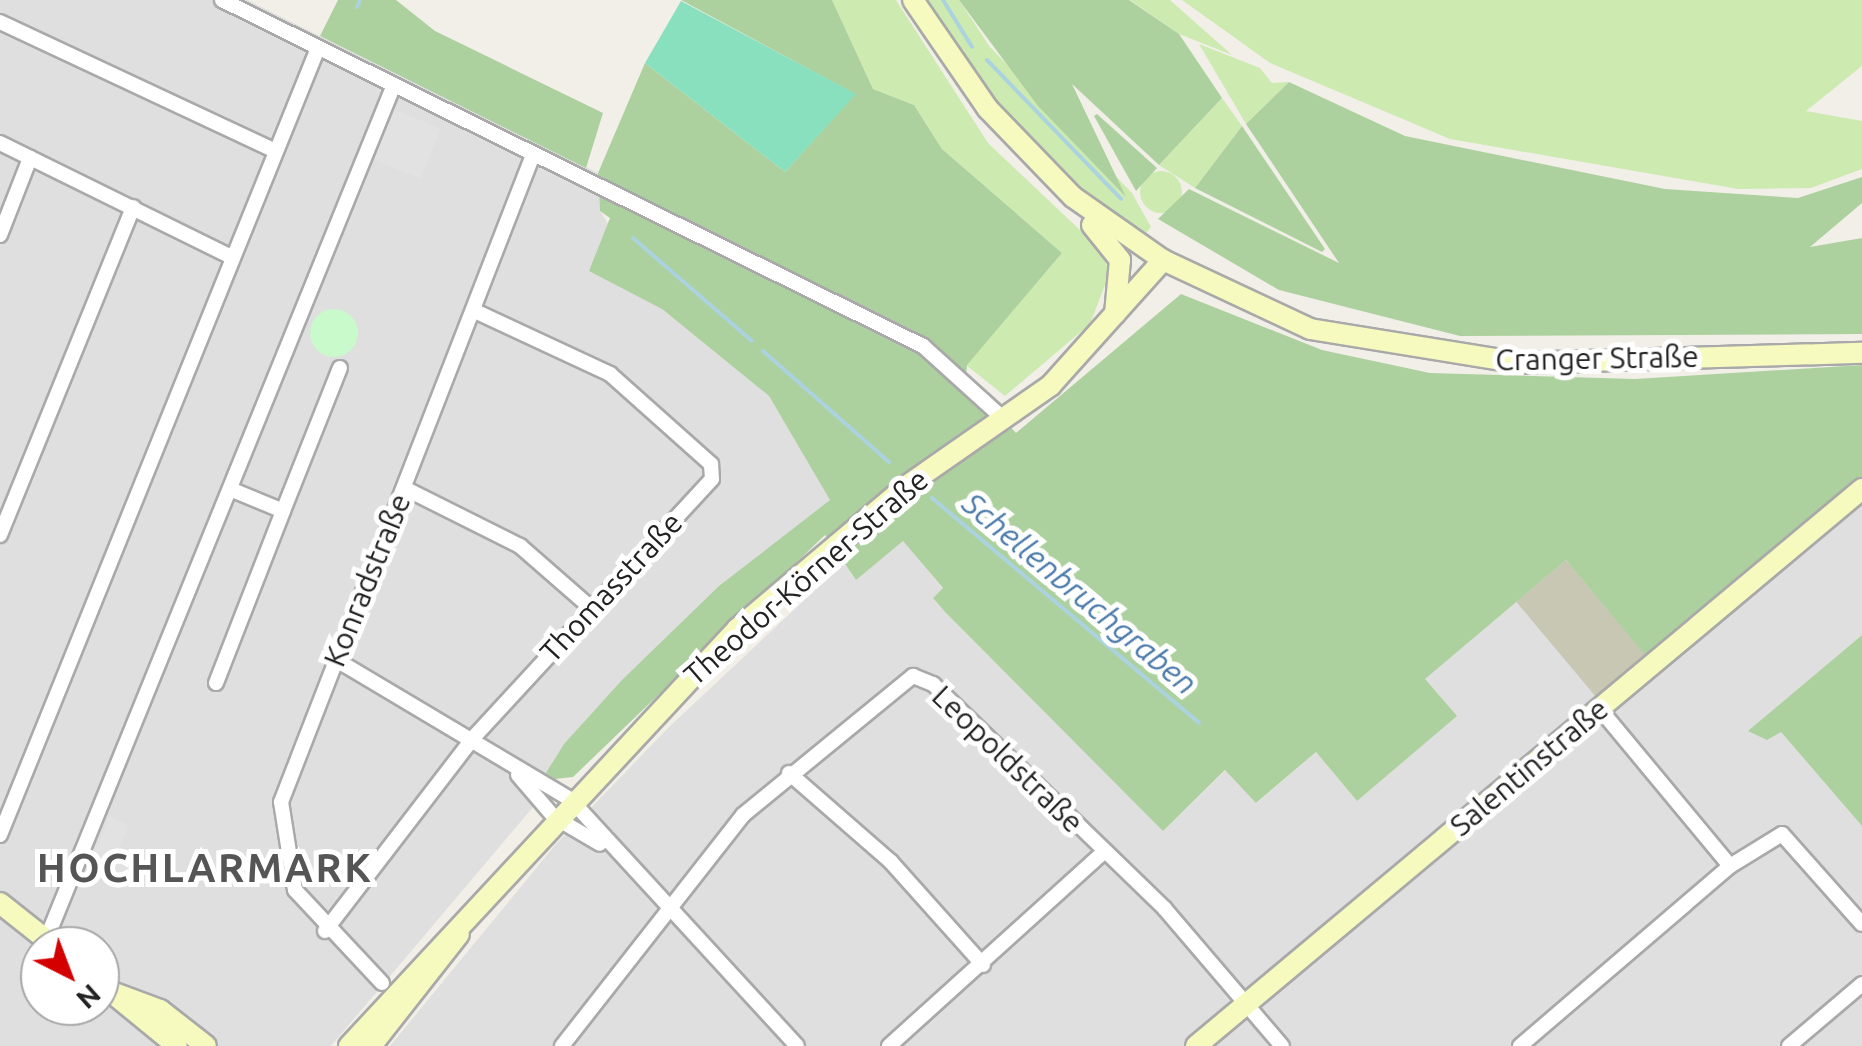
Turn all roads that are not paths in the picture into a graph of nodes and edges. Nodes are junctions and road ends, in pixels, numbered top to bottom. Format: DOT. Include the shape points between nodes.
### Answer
graph roads {
  1 [pos="222,0"];
  2 [pos="913,0"];
  3 [pos="0,22"];
  4 [pos="318,48"];
  5 [pos="393,87"];
  6 [pos="988,109"];
  7 [pos="0,143"];
  8 [pos="275,152"];
  9 [pos="534,155"];
  10 [pos="30,158"];
  11 [pos="133,207"];
  12 [pos="0,235"];
  13 [pos="232,257"];
  14 [pos="1163,260"];
  15 [pos="475,311"];
  16 [pos="1114,321"];
  17 [pos="1862,353"];
  18 [pos="340,368"];
  19 [pos="1005,420"];
  20 [pos="404,488"];
  21 [pos="1862,488"];
  22 [pos="230,489"];
  23 [pos="283,510"];
  24 [pos="0,535"];
  25 [pos="590,607"];
  26 [pos="336,659"];
  27 [pos="216,683"];
  28 [pos="1599,708"];
  29 [pos="473,738"];
  30 [pos="512,767"];
  31 [pos="789,773"];
  32 [pos="570,799"];
  33 [pos="554,817"];
  34 [pos="0,835"];
  35 [pos="610,850"];
  36 [pos="1105,851"];
  37 [pos="1730,866"];
  38 [pos="666,903"];
  39 [pos="0,904"];
  40 [pos="468,914"];
  41 [pos="1862,924"];
  42 [pos="28,926"];
  43 [pos="57,926"];
  44 [pos="325,931"];
  45 [pos="983,965"];
  46 [pos="382,983"];
  47 [pos="1862,984"];
  48 [pos="120,994"];
  49 [pos="120,999"];
  50 [pos="1246,1003"];
  51 [pos="177,1046"];
  52 [pos="206,1046"];
  53 [pos="350,1046"];
  54 [pos="370,1046"];
  55 [pos="562,1046"];
  56 [pos="797,1046"];
  57 [pos="889,1046"];
  58 [pos="1196,1046"];
  59 [pos="1282,1046"];
  60 [pos="1520,1046"];
  61 [pos="1788,1046"];
  1 -- 4 [label="street"];
  2 -- 6 [label="main road, Cranger Straße"];
  3 -- 8 [label="street"];
  4 -- 5 [label="street"];
  4 -- 8 [label="street"];
  5 -- 9 [label="street"];
  5 -- 22 [label="street"];
  6 -- 14 [label="main road, Cranger Straße" via="1074,197"];
  6 -- 16 [label="main road, Cranger Straße" via="998,134 1114,245 1123,274"];
  7 -- 10 [label="street"];
  8 -- 13 [label="street"];
  9 -- 15 [label="street, Konradstraße"];
  9 -- 19 [label="street" via="924,346"];
  10 -- 11 [label="street"];
  10 -- 12 [label="street"];
  11 -- 13 [label="street"];
  11 -- 24 [label="street"];
  13 -- 34 [label="street"];
  14 -- 16 [label="main road, Theodor-Körner-Straße"];
  14 -- 17 [label="main road, Cranger Straße" via="1237,302 1381,347 1519,364"];
  15 -- 20 [label="street, Konradstraße"];
  15 -- 25 [label="street, Thomasstraße" via="610,374 711,464 712,479"];
  16 -- 19 [label="main road, Theodor-Körner-Straße"];
  18 -- 23 [label="street"];
  19 -- 32 [label="main road, Theodor-Körner-Straße" via="905,487 737,629"];
  20 -- 25 [label="street" via="520,546"];
  20 -- 26 [label="street, Konradstraße"];
  21 -- 28 [label="main road, Salentinstraße"];
  22 -- 23 [label="street"];
  22 -- 43 [label="street"];
  23 -- 27 [label="street"];
  25 -- 29 [label="street, Thomasstraße"];
  26 -- 29 [label="street"];
  26 -- 44 [label="street, Konradstraße" via="281,802 290,878"];
  28 -- 37 [label="street"];
  28 -- 50 [label="main road, Salentinstraße"];
  29 -- 30 [label="street"];
  29 -- 44 [label="street, Thomasstraße"];
  30 -- 32 [label="street"];
  30 -- 33 [label="street"];
  31 -- 36 [label="street, Leopoldstraße" via="904,680 923,677"];
  31 -- 38 [label="street, Leopoldstraße"];
  31 -- 45 [label="street" via="891,862"];
  32 -- 33 [label="main road, Theodor-Körner-Straße"];
  32 -- 35 [label="street"];
  33 -- 35 [label="street"];
  33 -- 40 [label="main road, Theodor-Körner-Straße"];
  35 -- 38 [label="street"];
  36 -- 45 [label="street"];
  36 -- 50 [label="street, Leopoldstraße"];
  37 -- 41 [label="street" via="1782,834"];
  37 -- 60 [label="street"];
  38 -- 55 [label="street, Leopoldstraße"];
  38 -- 56 [label="street"];
  39 -- 42 [label="main road"];
  40 -- 53 [label="main road, Theodor-Körner-Straße"];
  40 -- 54 [label="main road, Theodor-Körner-Straße" via="453,947"];
  44 -- 46 [label="street, Konradstraße"];
  45 -- 57 [label="street"];
  47 -- 61 [label="street"];
  48 -- 52 [label="main road" via="160,1010"];
  49 -- 51 [label="main road"];
  50 -- 58 [label="main road, Salentinstraße"];
  50 -- 59 [label="street, Leopoldstraße"];
}
